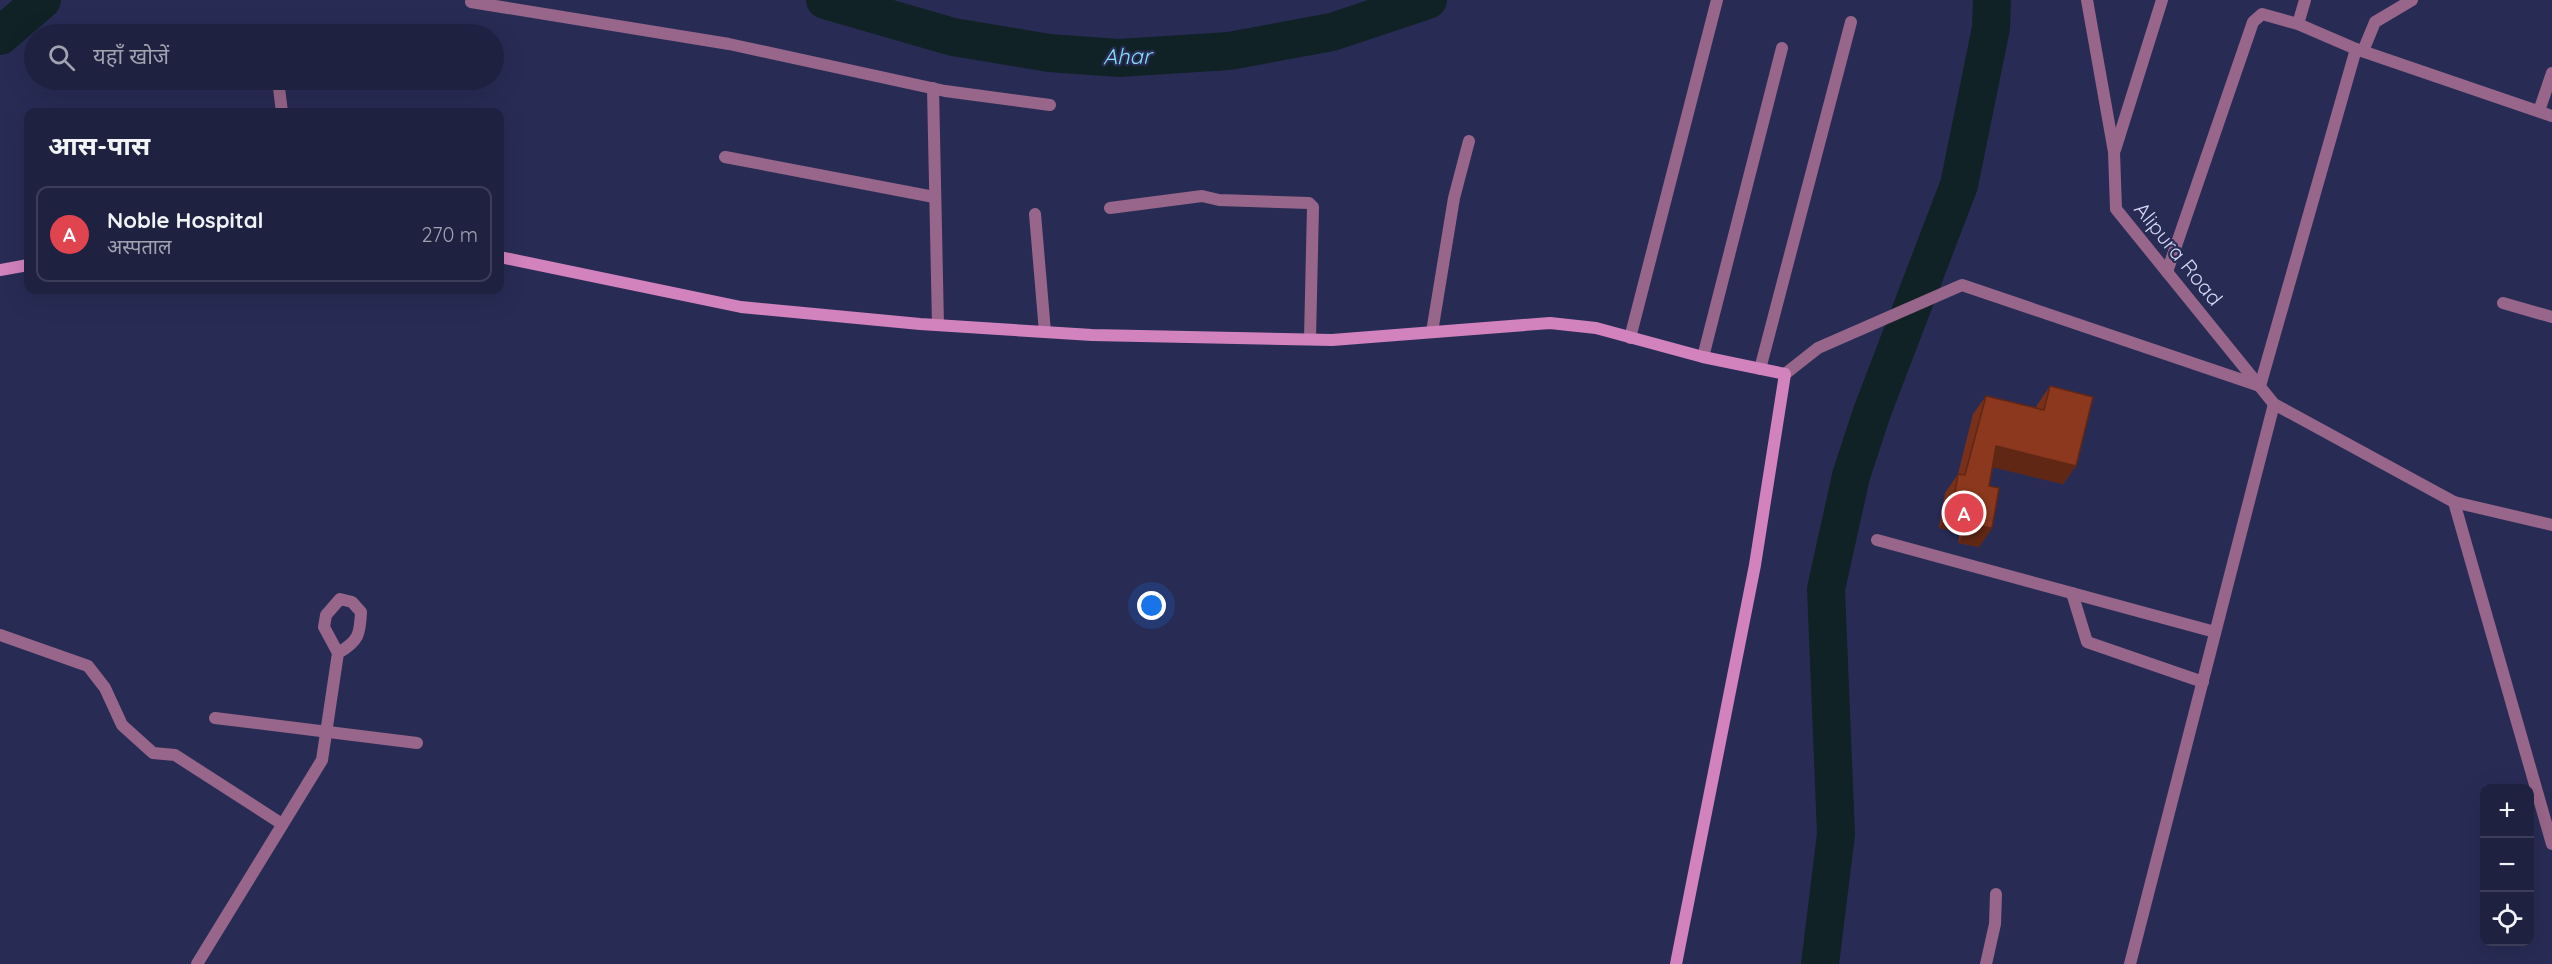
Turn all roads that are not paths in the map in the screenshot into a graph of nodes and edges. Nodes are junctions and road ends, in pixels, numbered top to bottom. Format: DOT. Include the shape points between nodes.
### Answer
graph roads {
  1 [pos="1717,0"];
  2 [pos="2087,0"];
  3 [pos="2162,0"];
  4 [pos="2305,0"];
  5 [pos="2412,0"];
  6 [pos="471,2"];
  7 [pos="1851,22"];
  8 [pos="2298,24"];
  9 [pos="1782,48"];
  10 [pos="2360,50"];
  11 [pos="2552,73"];
  12 [pos="933,88"];
  13 [pos="279,90"];
  14 [pos="1050,105"];
  15 [pos="282,108"];
  16 [pos="2539,111"];
  17 [pos="2552,116"];
  18 [pos="1469,141"];
  19 [pos="2114,152"];
  20 [pos="725,157"];
  21 [pos="934,197"];
  22 [pos="1110,208"];
  23 [pos="1035,214"];
  24 [pos="504,258"];
  25 [pos="24,266"];
  26 [pos="0,270"];
  27 [pos="2167,272"];
  28 [pos="2503,303"];
  29 [pos="2552,317"];
  30 [pos="938,325"];
  31 [pos="1045,332"];
  32 [pos="1432,332"];
  33 [pos="1630,338"];
  34 [pos="1310,339"];
  35 [pos="1703,357"];
  36 [pos="1760,369"];
  37 [pos="1785,374"];
  38 [pos="2260,386"];
  39 [pos="2274,404"];
  40 [pos="2454,502"];
  41 [pos="2552,525"];
  42 [pos="1877,540"];
  43 [pos="2072,593"];
  44 [pos="2215,632"];
  45 [pos="0,635"];
  46 [pos="338,653"];
  47 [pos="2203,682"];
  48 [pos="215,718"];
  49 [pos="326,733"];
  50 [pos="417,743"];
  51 [pos="282,824"];
  52 [pos="2552,844"];
  53 [pos="1996,894"];
  54 [pos="197,964"];
  55 [pos="1676,964"];
  56 [pos="1986,964"];
  57 [pos="2130,964"];
  1 -- 33 [label="street"];
  2 -- 19 [label="street, Alipura Road"];
  3 -- 19 [label="street"];
  4 -- 8 [label="street"];
  5 -- 10 [label="street" via="2375,22"];
  6 -- 12 [label="street" via="729,44"];
  7 -- 36 [label="street"];
  8 -- 10 [label="street"];
  8 -- 27 [label="street" via="2262,14 2253,22"];
  9 -- 35 [label="street"];
  10 -- 16 [label="street"];
  10 -- 38 [label="street"];
  11 -- 16 [label="street"];
  12 -- 14 [label="street"];
  12 -- 21 [label="street"];
  13 -- 15 [label="street"];
  16 -- 17 [label="street"];
  18 -- 32 [label="street" via="1454,198"];
  19 -- 27 [label="street, Alipura Road" via="2116,208"];
  20 -- 21 [label="street"];
  21 -- 30 [label="street"];
  22 -- 34 [label="street" via="1202,196 1309,203 1313,207"];
  23 -- 31 [label="street"];
  24 -- 30 [label="street" via="741,307"];
  25 -- 26 [label="street"];
  27 -- 38 [label="street, Alipura Road"];
  28 -- 29 [label="street"];
  30 -- 31 [label="street"];
  31 -- 34 [label="street"];
  32 -- 33 [label="street" via="1550,323 1596,328"];
  32 -- 34 [label="street"];
  33 -- 35 [label="street"];
  35 -- 36 [label="street"];
  36 -- 37 [label="street"];
  37 -- 38 [label="street" via="1818,348 1962,285"];
  37 -- 55 [label="street" via="1755,565"];
  38 -- 39 [label="street, Alipura Road"];
  39 -- 40 [label="street"];
  39 -- 44 [label="street"];
  40 -- 41 [label="street"];
  40 -- 52 [label="street"];
  42 -- 43 [label="street"];
  43 -- 44 [label="street"];
  43 -- 47 [label="street" via="2087,642"];
  44 -- 47 [label="street"];
  45 -- 51 [label="street" via="88,666 105,688 122,725 153,753 175,755"];
  46 -- 49 [label="street"];
  47 -- 57 [label="street"];
  48 -- 49 [label="street"];
  49 -- 50 [label="street"];
  49 -- 51 [label="street" via="322,760"];
  51 -- 54 [label="street"];
  53 -- 56 [label="street" via="1995,924"];
}
